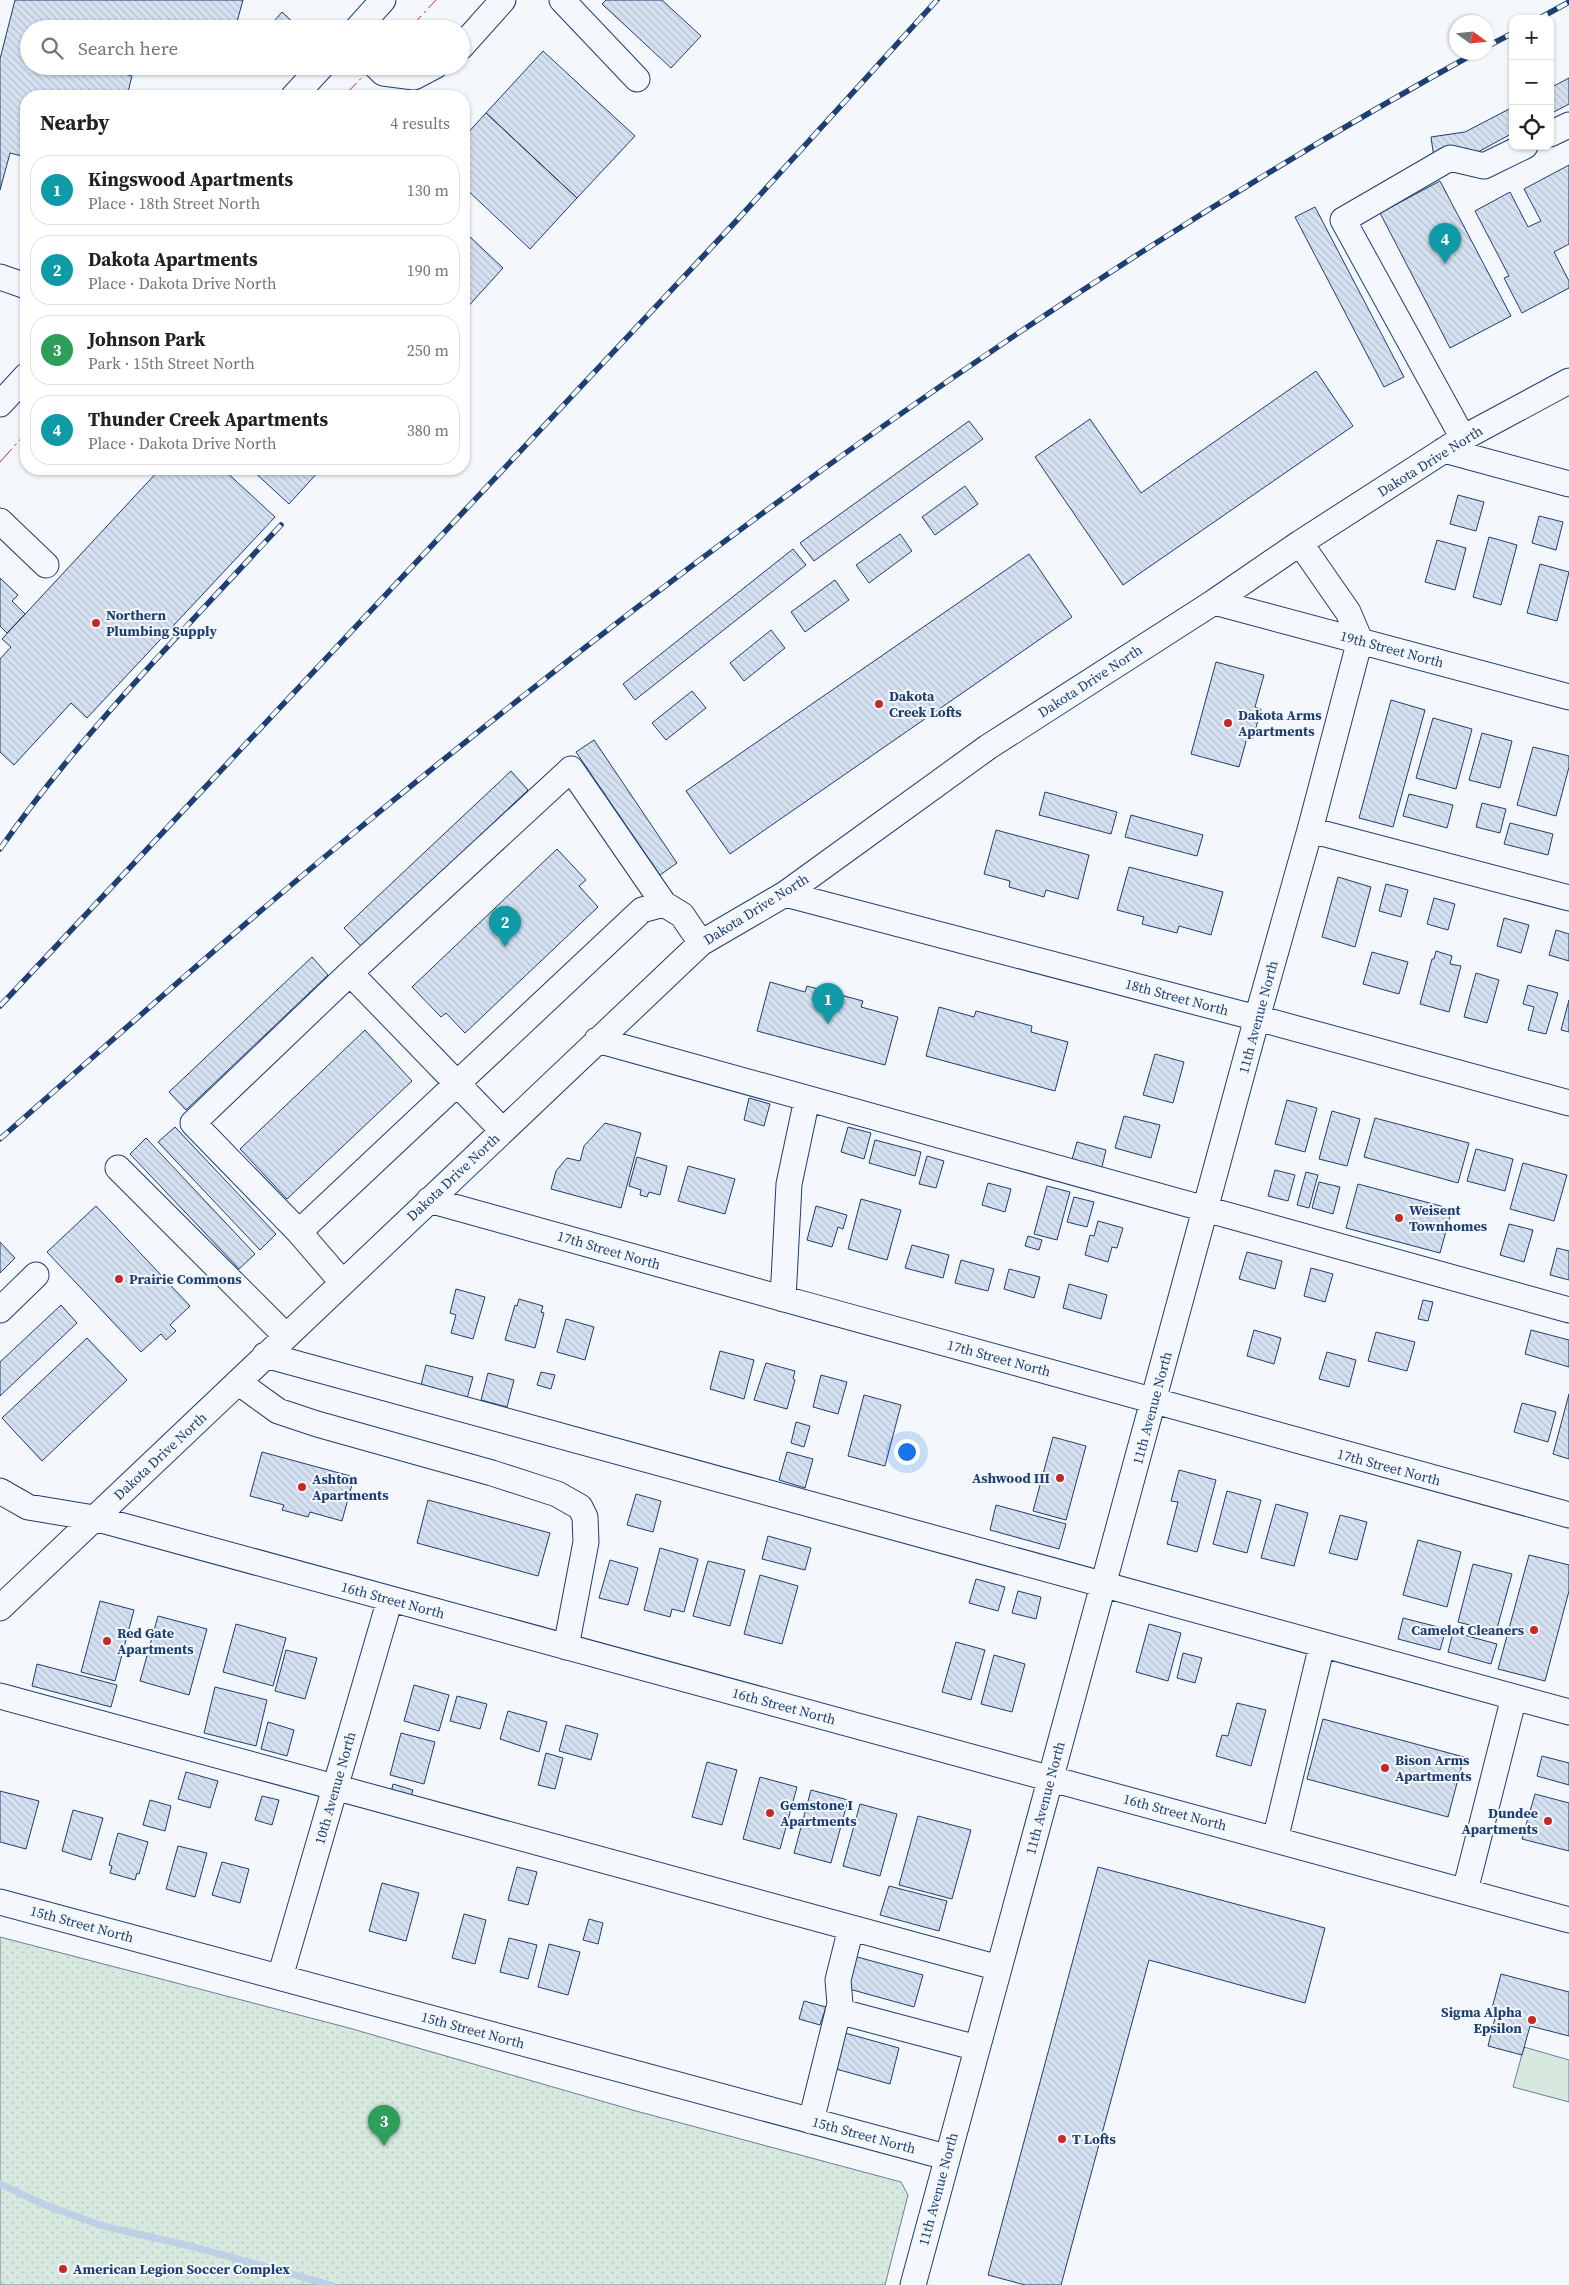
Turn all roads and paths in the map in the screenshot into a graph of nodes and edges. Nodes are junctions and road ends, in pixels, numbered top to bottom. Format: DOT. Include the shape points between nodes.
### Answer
graph roads {
  1 [pos="383,0"];
  2 [pos="503,0"];
  3 [pos="562,0"];
  4 [pos="365,20"];
  5 [pos="470,37"];
  6 [pos="314,75"];
  7 [pos="402,75"];
  8 [pos="418,75"];
  9 [pos="637,78"];
  10 [pos="300,90"];
  11 [pos="1569,124"];
  12 [pos="1554,132"];
  13 [pos="1517,150"];
  14 [pos="0,277"];
  15 [pos="20,284"];
  16 [pos="1569,381"];
  17 [pos="20,382"];
  18 [pos="0,404"];
  19 [pos="1454,444"];
  20 [pos="1569,484"];
  21 [pos="0,520"];
  22 [pos="1300,543"];
  23 [pos="46,565"];
  24 [pos="1214,602"];
  25 [pos="1360,640"];
  26 [pos="1569,696"];
  27 [pos="1310,830"];
  28 [pos="784,894"];
  29 [pos="1569,898"];
  30 [pos="664,904"];
  31 [pos="701,943"];
  32 [pos="350,973"];
  33 [pos="1257,1018"];
  34 [pos="597,1040"];
  35 [pos="457,1085"];
  36 [pos="807,1099"];
  37 [pos="1569,1103"];
  38 [pos="502,1130"];
  39 [pos="118,1168"];
  40 [pos="429,1200"];
  41 [pos="1205,1210"];
  42 [pos="299,1232"];
  43 [pos="36,1275"];
  44 [pos="342,1282"];
  45 [pos="783,1299"];
  46 [pos="0,1310"];
  47 [pos="1569,1310"];
  48 [pos="286,1336"];
  49 [pos="265,1355"];
  50 [pos="238,1382"];
  51 [pos="1154,1400"];
  52 [pos="0,1491"];
  53 [pos="1569,1515"];
  54 [pos="94,1518"];
  55 [pos="1103,1586"];
  56 [pos="390,1599"];
  57 [pos="0,1608"];
  58 [pos="1322,1645"];
  59 [pos="566,1647"];
  60 [pos="0,1696"];
  61 [pos="1514,1697"];
  62 [pos="1567,1705"];
  63 [pos="1051,1778"];
  64 [pos="335,1787"];
  65 [pos="1274,1840"];
  66 [pos="1465,1891"];
  67 [pos="0,1902"];
  68 [pos="1569,1920"];
  69 [pos="851,1928"];
  70 [pos="999,1968"];
  71 [pos="280,1977"];
  72 [pos="838,2011"];
  73 [pos="977,2048"];
  74 [pos="811,2121"];
  75 [pos="946,2157"];
  76 [pos="913,2285"];
  1 -- 4 [label="street"];
  2 -- 5 [label="street"];
  3 -- 9 [label="street"];
  6 -- 10 [label="street"];
  7 -- 8 [label="street"];
  11 -- 12 [label="street"];
  13 -- 19 [label="street" via="1484,166 1450,158 1343,220"];
  14 -- 15 [label="street"];
  16 -- 19 [label="street, Dakota Drive North"];
  17 -- 18 [label="street"];
  19 -- 20 [label="street"];
  19 -- 22 [label="street, Dakota Drive North"];
  21 -- 23 [label="street"];
  22 -- 24 [label="street, Dakota Drive North"];
  22 -- 25 [label="street" via="1348,612"];
  24 -- 25 [label="street, 19th Street North"];
  24 -- 28 [label="street, Dakota Drive North" via="996,742"];
  25 -- 26 [label="street, 19th Street North"];
  25 -- 27 [label="street, 11th Avenue North"];
  27 -- 29 [label="street"];
  27 -- 33 [label="street, 11th Avenue North"];
  28 -- 31 [label="street, Dakota Drive North"];
  28 -- 33 [label="street, 18th Street North"];
  30 -- 31 [label="street" via="682,915"];
  30 -- 32 [label="street" via="571,769"];
  30 -- 35 [label="street" via="642,910"];
  31 -- 34 [label="street, Dakota Drive North"];
  32 -- 35 [label="street"];
  32 -- 42 [label="street" via="193,1123"];
  33 -- 37 [label="street, 18th Street North"];
  33 -- 41 [label="street, 11th Avenue North"];
  34 -- 36 [label="street"];
  34 -- 38 [label="street, Dakota Drive North"];
  35 -- 38 [label="street"];
  35 -- 42 [label="street"];
  36 -- 41 [label="street"];
  36 -- 45 [label="street" via="789,1184"];
  38 -- 40 [label="street, Dakota Drive North"];
  39 -- 48 [label="street"];
  40 -- 44 [label="street, Dakota Drive North"];
  40 -- 45 [label="street, 17th Street North"];
  41 -- 47 [label="street"];
  41 -- 51 [label="street, 11th Avenue North"];
  42 -- 44 [label="street"];
  43 -- 46 [label="street"];
  44 -- 48 [label="street, Dakota Drive North"];
  45 -- 51 [label="street, 17th Street North"];
  48 -- 49 [label="street, Dakota Drive North"];
  49 -- 50 [label="street, Dakota Drive North"];
  49 -- 55 [label="street"];
  50 -- 54 [label="street, Dakota Drive North"];
  50 -- 59 [label="street" via="278,1411 492,1473 556,1494 580,1507 585,1517 586,1542"];
  51 -- 53 [label="street, 17th Street North" via="1292,1441"];
  51 -- 55 [label="street, 11th Avenue North"];
  52 -- 54 [label="street, 16th Street North" via="28,1507"];
  54 -- 56 [label="street, 16th Street North"];
  54 -- 57 [label="street, Dakota Drive North"];
  55 -- 58 [label="street"];
  55 -- 63 [label="street, 11th Avenue North"];
  56 -- 59 [label="street, 16th Street North"];
  56 -- 64 [label="street, 10th Avenue North"];
  58 -- 61 [label="street"];
  58 -- 65 [label="street"];
  59 -- 63 [label="street, 16th Street North"];
  60 -- 64 [label="street"];
  61 -- 62 [label="street"];
  61 -- 66 [label="street"];
  63 -- 65 [label="street, 16th Street North"];
  63 -- 70 [label="street, 11th Avenue North"];
  64 -- 69 [label="street"];
  64 -- 71 [label="street, 10th Avenue North"];
  65 -- 66 [label="street, 16th Street North"];
  66 -- 68 [label="street, 16th Street North"];
  67 -- 71 [label="street, 15th Street North"];
  69 -- 70 [label="street"];
  69 -- 72 [label="street" via="838,1980"];
  70 -- 73 [label="street, 11th Avenue North"];
  71 -- 74 [label="street, 15th Street North"];
  72 -- 73 [label="street"];
  72 -- 74 [label="street"];
  73 -- 75 [label="street, 11th Avenue North"];
  74 -- 75 [label="street, 15th Street North"];
  75 -- 76 [label="street, 11th Avenue North"];
}
